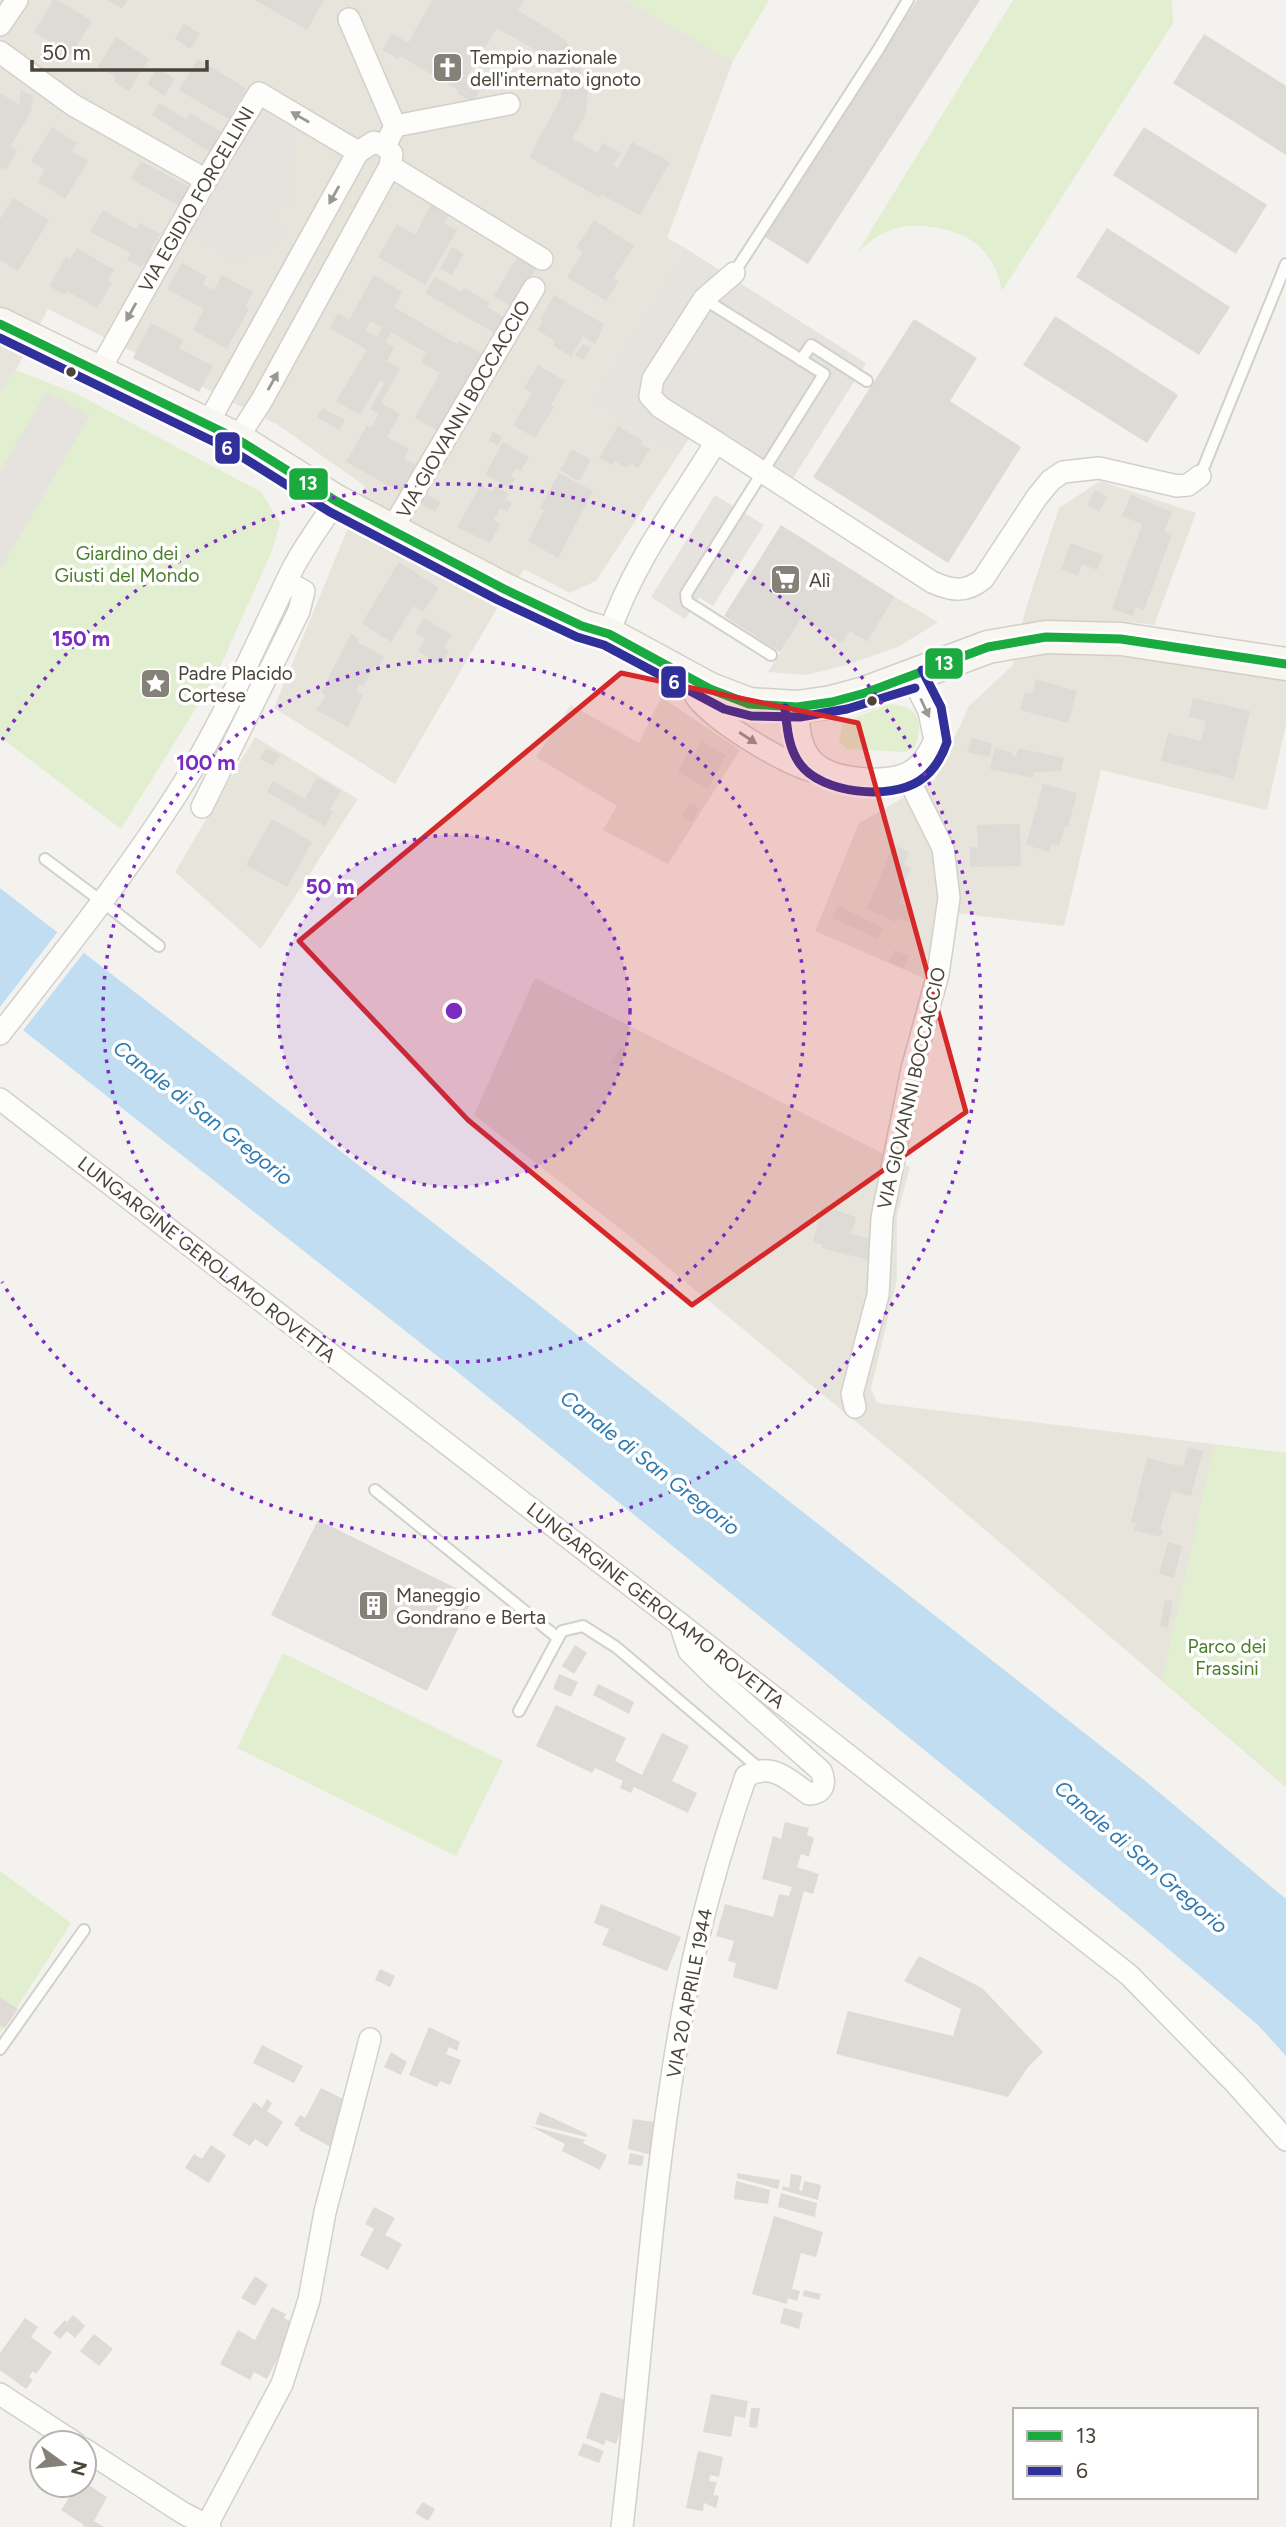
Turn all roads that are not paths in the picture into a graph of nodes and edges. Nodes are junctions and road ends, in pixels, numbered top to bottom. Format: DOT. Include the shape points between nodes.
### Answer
graph roads {
  1 [pos="17,0"];
  2 [pos="908,0"];
  3 [pos="349,19"];
  4 [pos="0,25"];
  5 [pos="0,52"];
  6 [pos="509,104"];
  7 [pos="395,126"];
  8 [pos="359,152"];
  9 [pos="388,156"];
  10 [pos="202,178"];
  11 [pos="542,259"];
  12 [pos="1286,264"];
  13 [pos="734,273"];
  14 [pos="534,288"];
  15 [pos="704,299"];
  16 [pos="0,324"];
  17 [pos="801,360"];
  18 [pos="99,370"];
  19 [pos="867,381"];
  20 [pos="207,425"];
  21 [pos="237,439"];
  22 [pos="716,442"];
  23 [pos="763,471"];
  24 [pos="1200,476"];
  25 [pos="336,502"];
  26 [pos="393,529"];
  27 [pos="287,582"];
  28 [pos="609,634"];
  29 [pos="771,655"];
  30 [pos="1286,664"];
  31 [pos="684,674"];
  32 [pos="911,677"];
  33 [pos="797,707"];
  34 [pos="906,774"];
  35 [pos="840,775"];
  36 [pos="202,807"];
  37 [pos="45,859"];
  38 [pos="93,894"];
  39 [pos="109,907"];
  40 [pos="159,946"];
  41 [pos="0,1034"];
  42 [pos="0,1099"];
  43 [pos="855,1407"];
  44 [pos="375,1490"];
  45 [pos="679,1623"];
  46 [pos="558,1638"];
  47 [pos="519,1711"];
  48 [pos="760,1769"];
  49 [pos="84,1930"];
  50 [pos="370,2039"];
  51 [pos="0,2049"];
  52 [pos="1286,2140"];
  53 [pos="0,2394"];
  54 [pos="54,2429"];
  55 [pos="98,2458"];
  56 [pos="208,2526"];
  57 [pos="622,2527"];
  1 -- 4 [label="street"];
  2 -- 13 [label="lane"];
  3 -- 7 [label="street"];
  5 -- 10 [label="street" via="73,105"];
  6 -- 7 [label="street"];
  7 -- 9 [label="street"];
  8 -- 9 [label="street" via="374,142"];
  8 -- 10 [label="street, VIA EGIDIO FORCELLINI, one-way" via="259,93"];
  8 -- 20 [label="street, one-way"];
  9 -- 11 [label="street"];
  21 -- 9 [label="street, one-way" via="262,400"];
  10 -- 18 [label="street, VIA EGIDIO FORCELLINI, one-way"];
  12 -- 24 [label="lane"];
  13 -- 15 [label="street"];
  14 -- 26 [label="street, VIA GIOVANNI BOCCACCIO"];
  15 -- 17 [label="lane"];
  15 -- 22 [label="street" via="653,379 650,396"];
  16 -- 18 [label="street"];
  17 -- 19 [label="lane" via="811,345"];
  17 -- 23 [label="lane" via="824,374"];
  18 -- 20 [label="street"];
  20 -- 21 [label="street"];
  21 -- 25 [label="street"];
  22 -- 23 [label="street"];
  22 -- 28 [label="street" via="636,570"];
  23 -- 24 [label="street" via="932,582 963,590 984,579 1037,497 1063,472 1098,468 1177,486"];
  23 -- 29 [label="lane" via="686,594 688,602"];
  25 -- 26 [label="street, VIA GIOVANNI BOCCACCIO"];
  25 -- 27 [label="street"];
  26 -- 28 [label="street, VIA GIOVANNI BOCCACCIO" via="547,610"];
  27 -- 36 [label="street" via="304,591 299,611"];
  27 -- 41 [label="street" via="193,767 90,918"];
  28 -- 31 [label="street, VIA GIOVANNI BOCCACCIO"];
  30 -- 32 [label="street, VIA GIOVANNI BOCCACCIO" via="1121,639 1046,636 988,647"];
  31 -- 33 [label="street, VIA GIOVANNI BOCCACCIO" via="749,704"];
  31 -- 35 [label="street, VIA GIOVANNI BOCCACCIO, one-way" via="698,699 718,718 776,755 813,772"];
  32 -- 33 [label="street, VIA GIOVANNI BOCCACCIO" via="865,693"];
  32 -- 34 [label="street, one-way" via="929,711 936,740 926,758"];
  33 -- 35 [label="street, VIA GIOVANNI BOCCACCIO" via="802,743 813,762"];
  34 -- 35 [label="street, VIA GIOVANNI BOCCACCIO" via="868,779"];
  34 -- 43 [label="street, VIA GIOVANNI BOCCACCIO" via="943,848 949,898 938,974 912,1069 882,1218 878,1295 852,1394"];
  37 -- 38 [label="lane"];
  39 -- 40 [label="lane"];
  42 -- 45 [label="street, LUNGARGINE GEROLAMO ROVETTA"];
  44 -- 46 [label="lane"];
  45 -- 48 [label="street" via="690,1650 714,1676 821,1771 825,1780 817,1794 809,1794 776,1772"];
  45 -- 52 [label="street, LUNGARGINE GEROLAMO ROVETTA" via="1129,1975"];
  46 -- 47 [label="lane"];
  46 -- 48 [label="lane" via="562,1631 583,1626 616,1647"];
  48 -- 57 [label="street, VIA 20 APRILE 1944" via="746,1776 732,1817 686,1995 668,2112"];
  49 -- 51 [label="lane"];
  50 -- 56 [label="street" via="325,2212 309,2300 282,2384"];
  53 -- 54 [label="street"];
  55 -- 56 [label="street"];
}
